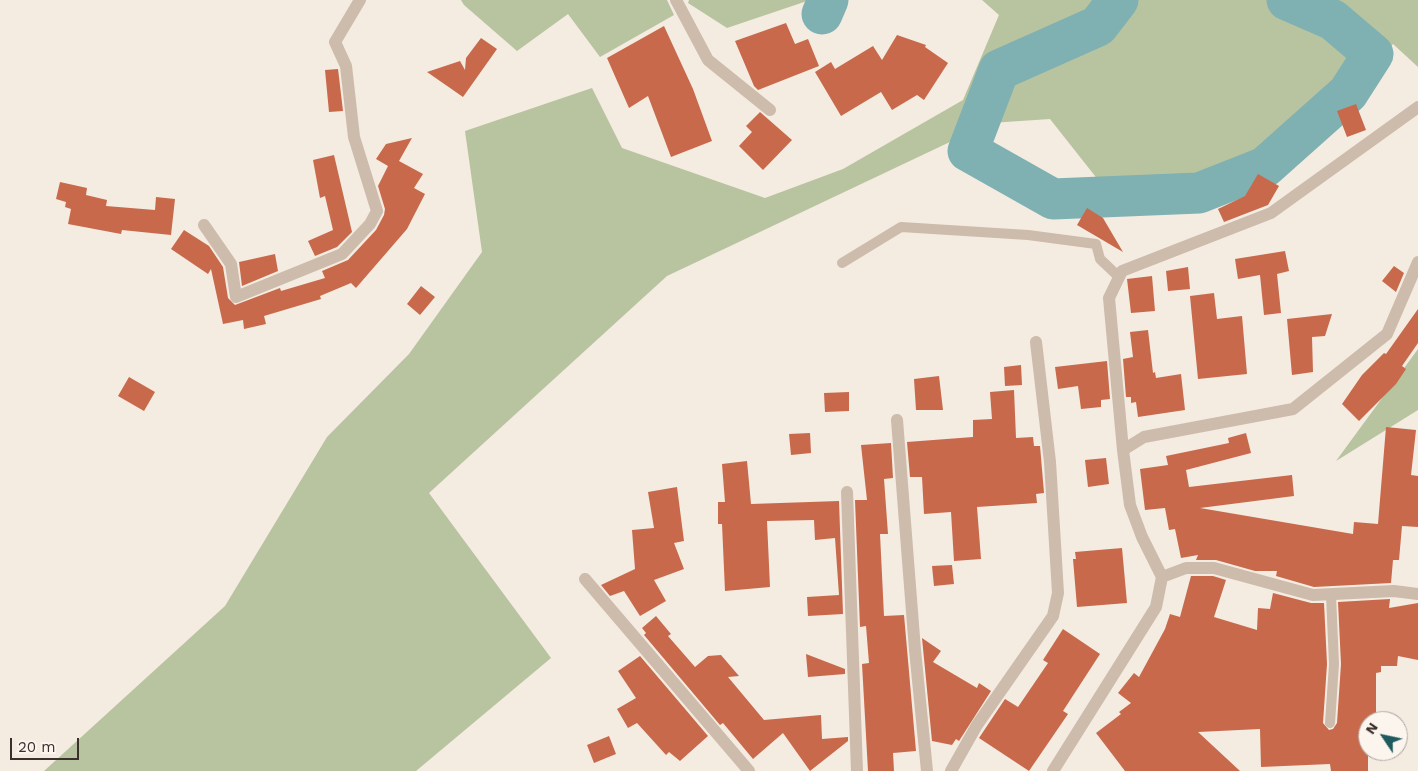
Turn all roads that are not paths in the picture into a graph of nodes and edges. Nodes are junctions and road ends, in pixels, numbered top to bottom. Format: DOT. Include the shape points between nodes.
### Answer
graph roads {
  1 [pos="360,0"];
  2 [pos="676,0"];
  3 [pos="1418,107"];
  4 [pos="770,110"];
  5 [pos="204,225"];
  6 [pos="1418,262"];
  7 [pos="842,263"];
  8 [pos="1119,277"];
  9 [pos="1036,342"];
  10 [pos="897,420"];
  11 [pos="1123,450"];
  12 [pos="847,492"];
  13 [pos="1162,577"];
  14 [pos="585,579"];
  15 [pos="1418,594"];
  16 [pos="1331,595"];
  17 [pos="1330,723"];
  18 [pos="749,771"];
  19 [pos="857,771"];
  20 [pos="927,771"];
  21 [pos="952,771"];
  22 [pos="1054,771"];
  1 -- 5 [label="street" via="335,42 346,66 354,138 377,211 370,224 342,254 236,297 230,264"];
  2 -- 4 [label="street" via="708,60"];
  3 -- 8 [label="street" via="1271,213 1122,270"];
  6 -- 11 [label="street" via="1387,334 1293,409 1144,437"];
  7 -- 8 [label="lane" via="901,227 1028,235 1096,244 1100,259"];
  8 -- 11 [label="street" via="1109,298"];
  9 -- 21 [label="street" via="1050,462 1058,594 1053,616 977,725"];
  10 -- 20 [label="street"];
  11 -- 13 [label="street" via="1130,505"];
  12 -- 19 [label="street"];
  13 -- 16 [label="street" via="1186,568 1214,568 1313,595"];
  13 -- 22 [label="street" via="1156,607"];
  14 -- 18 [label="street"];
  15 -- 16 [label="street" via="1394,591"];
  16 -- 17 [label="lane" via="1334,664"];
}
